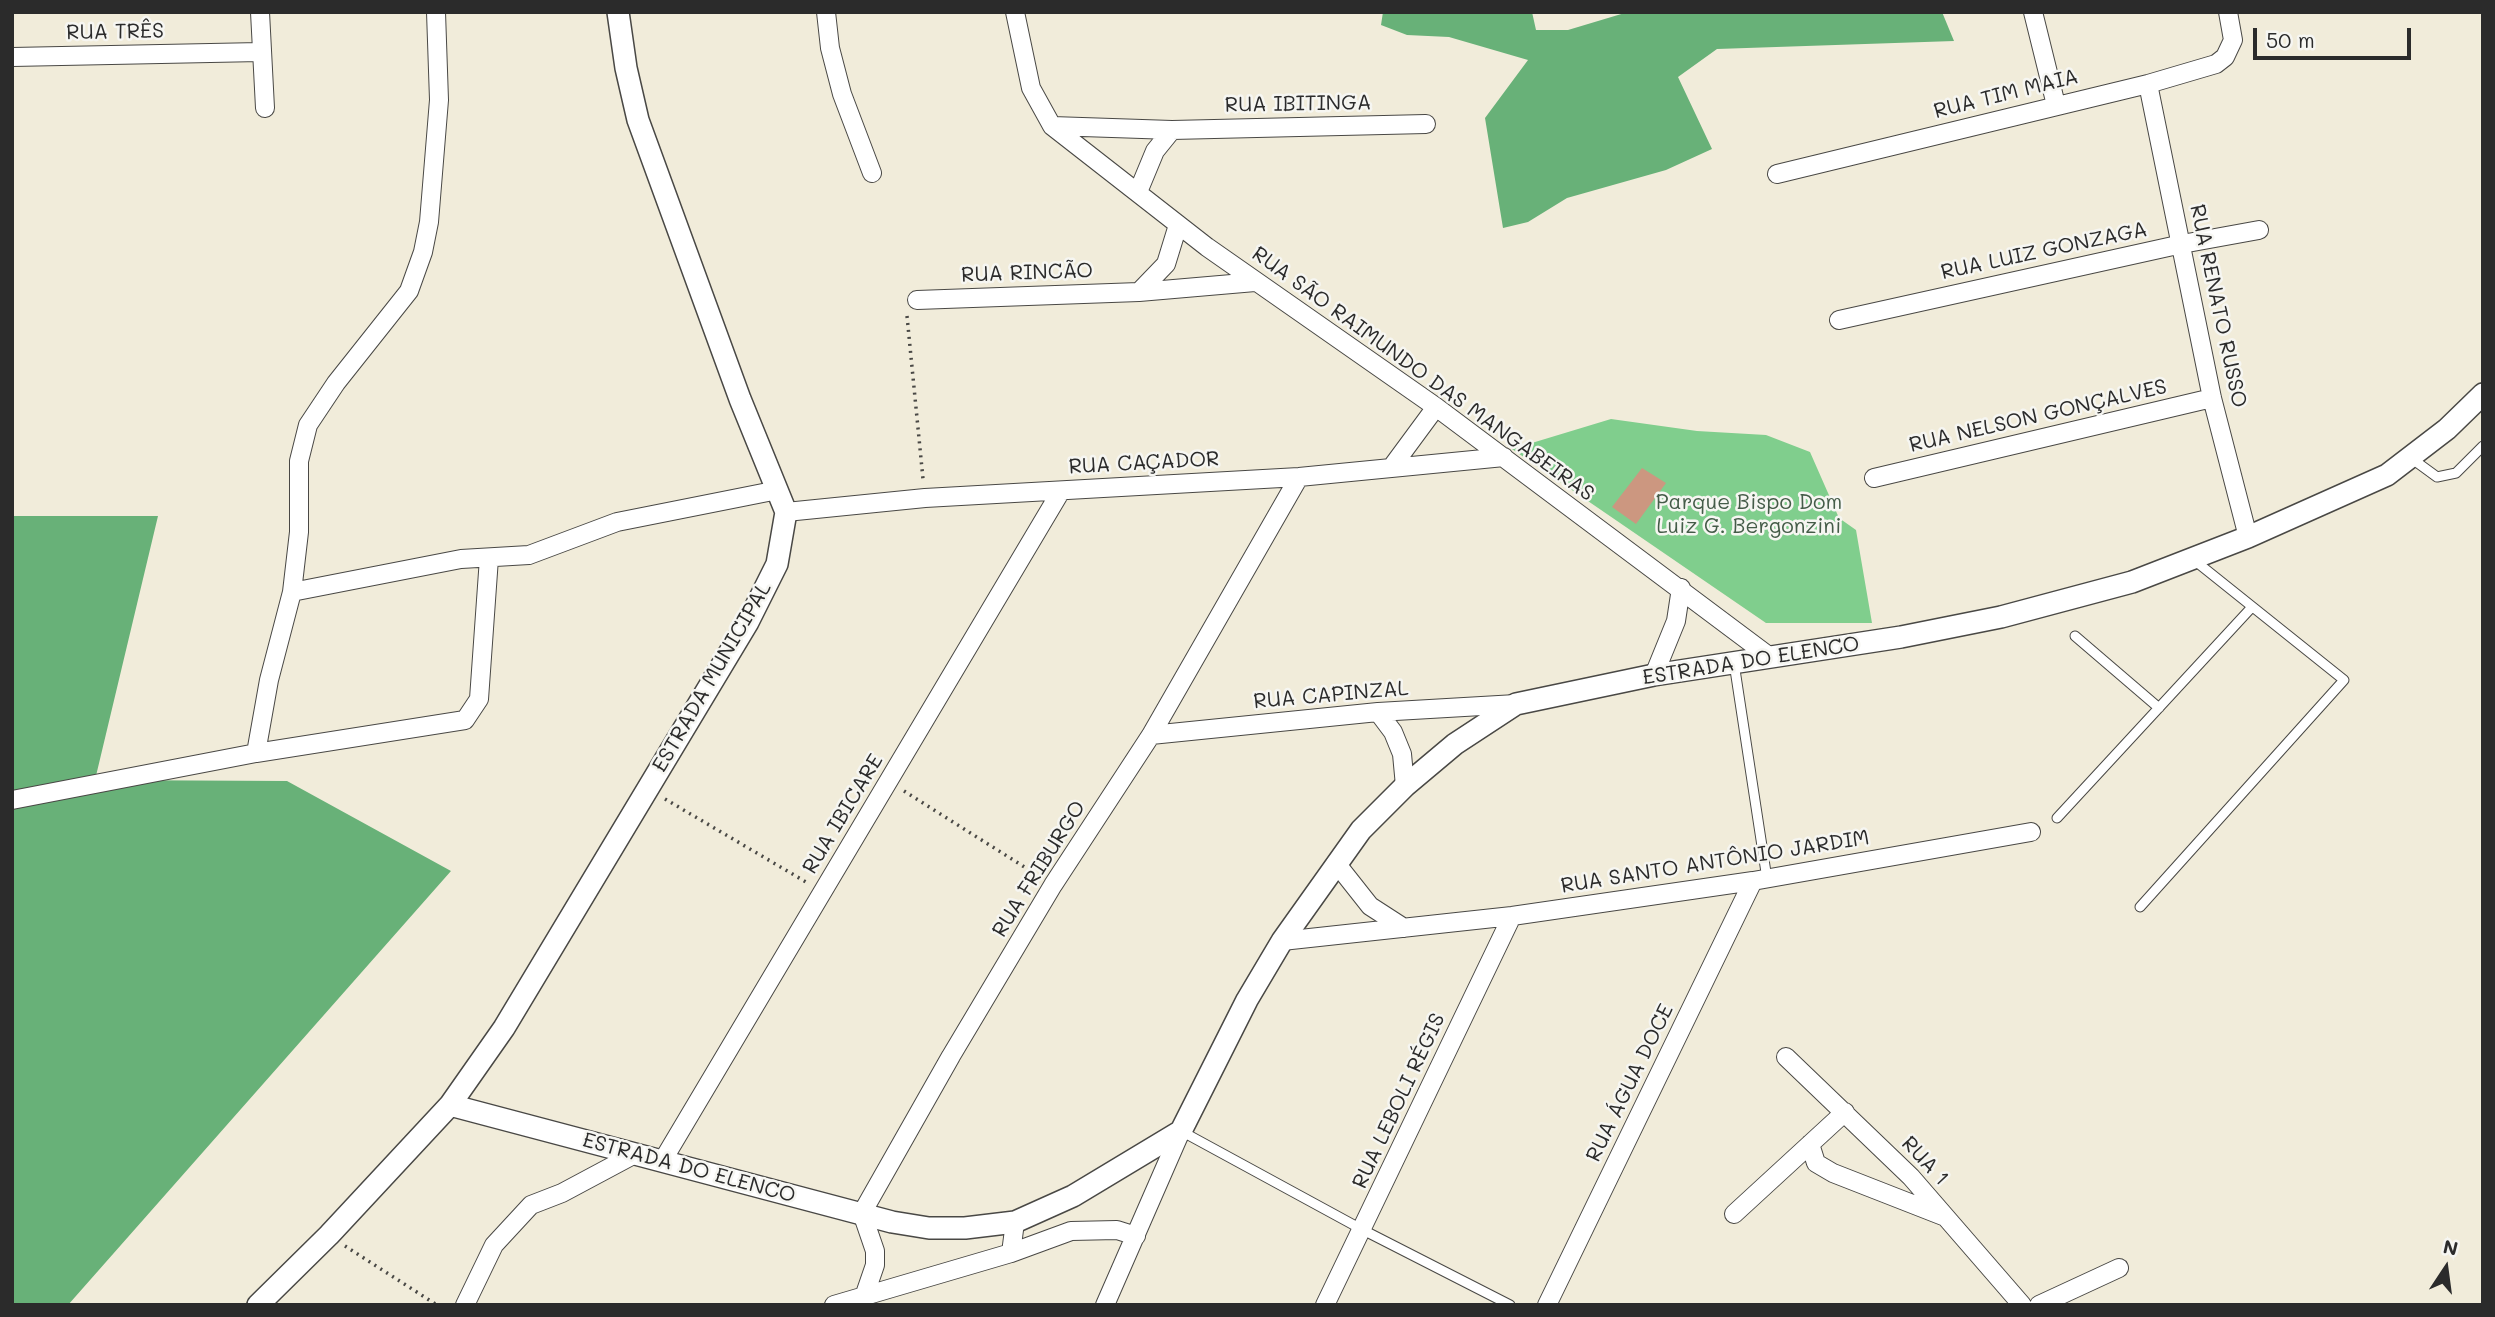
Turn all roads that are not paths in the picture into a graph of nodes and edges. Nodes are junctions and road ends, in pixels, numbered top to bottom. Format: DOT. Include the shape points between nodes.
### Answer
graph roads {
  1 [pos="260,12"];
  2 [pos="436,12"];
  3 [pos="618,12"];
  4 [pos="826,12"];
  5 [pos="1015,12"];
  6 [pos="2034,12"];
  7 [pos="2228,12"];
  8 [pos="260,52"];
  9 [pos="12,57"];
  10 [pos="2148,84"];
  11 [pos="2056,105"];
  12 [pos="265,108"];
  13 [pos="1426,124"];
  14 [pos="1052,126"];
  15 [pos="1172,130"];
  16 [pos="872,173"];
  17 [pos="1777,174"];
  18 [pos="1138,192"];
  19 [pos="1178,225"];
  20 [pos="2259,230"];
  21 [pos="2182,244"];
  22 [pos="1255,282"];
  23 [pos="1139,292"];
  24 [pos="917,300"];
  25 [pos="1839,320"];
  26 [pos="2483,394"];
  27 [pos="2212,398"];
  28 [pos="1436,407"];
  29 [pos="2483,446"];
  30 [pos="1504,457"];
  31 [pos="2410,457"];
  32 [pos="1391,468"];
  33 [pos="1299,477"];
  34 [pos="1874,478"];
  35 [pos="778,490"];
  36 [pos="1061,491"];
  37 [pos="786,512"];
  38 [pos="2248,537"];
  39 [pos="489,558"];
  40 [pos="2192,559"];
  41 [pos="1681,588"];
  42 [pos="292,592"];
  43 [pos="2252,607"];
  44 [pos="2075,636"];
  45 [pos="1770,657"];
  46 [pos="1734,663"];
  47 [pos="1654,675"];
  48 [pos="1516,704"];
  49 [pos="2159,708"];
  50 [pos="1378,712"];
  51 [pos="1151,735"];
  52 [pos="256,753"];
  53 [pos="1405,786"];
  54 [pos="12,800"];
  55 [pos="2057,818"];
  56 [pos="2031,832"];
  57 [pos="1336,863"];
  58 [pos="1760,880"];
  59 [pos="2140,907"];
  60 [pos="1513,916"];
  61 [pos="1404,928"];
  62 [pos="1282,941"];
  63 [pos="1786,1057"];
  64 [pos="450,1105"];
  65 [pos="1845,1112"];
  66 [pos="1181,1131"];
  67 [pos="1810,1144"];
  68 [pos="635,1154"];
  69 [pos="663,1160"];
  70 [pos="862,1213"];
  71 [pos="1734,1214"];
  72 [pos="1946,1217"];
  73 [pos="1015,1222"];
  74 [pos="1363,1230"];
  75 [pos="1136,1236"];
  76 [pos="1011,1253"];
  77 [pos="2119,1268"];
  78 [pos="865,1294"];
  79 [pos="258,1305"];
  80 [pos="466,1305"];
  81 [pos="834,1305"];
  82 [pos="1105,1305"];
  83 [pos="1325,1305"];
  84 [pos="1510,1305"];
  85 [pos="1547,1305"];
  86 [pos="2022,1305"];
  87 [pos="2039,1305"];
  1 -- 8 [label="street"];
  2 -- 42 [label="street" via="439,100 429,222 417,273 409,291 308,425 302,442"];
  3 -- 35 [label="street, ESTRADA MUNICIPAL" via="638,120"];
  4 -- 16 [label="street" via="842,94"];
  5 -- 14 [label="street" via="1031,88"];
  6 -- 11 [label="street"];
  7 -- 10 [label="street, RUA TIM MAIA" via="2233,40 2225,57 2216,64"];
  8 -- 9 [label="street, RUA TRÊS"];
  8 -- 12 [label="street"];
  10 -- 11 [label="street, RUA TIM MAIA"];
  10 -- 21 [label="street, RUA RENATO RUSSO"];
  11 -- 17 [label="street, RUA TIM MAIA"];
  13 -- 15 [label="street, RUA IBITINGA"];
  14 -- 15 [label="street, RUA IBITINGA"];
  14 -- 18 [label="street, RUA SÃO RAIMUNDO DAS MANGABEIRAS"];
  15 -- 18 [label="street" via="1155,152"];
  18 -- 19 [label="street, RUA SÃO RAIMUNDO DAS MANGABEIRAS"];
  19 -- 22 [label="street, RUA SÃO RAIMUNDO DAS MANGABEIRAS"];
  19 -- 23 [label="street" via="1166,264"];
  20 -- 21 [label="street, RUA LUIZ GONZAGA"];
  21 -- 25 [label="street, RUA LUIZ GONZAGA"];
  21 -- 27 [label="street, RUA RENATO RUSSO"];
  22 -- 23 [label="street, RUA RINCÃO"];
  22 -- 28 [label="street, RUA SÃO RAIMUNDO DAS MANGABEIRAS"];
  23 -- 24 [label="street, RUA RINCÃO"];
  26 -- 31 [label="street, ESTRADA DO ELENCO"];
  27 -- 34 [label="street, RUA NELSON GONÇALVES"];
  27 -- 38 [label="street, RUA RENATO RUSSO"];
  28 -- 30 [label="street, RUA SÃO RAIMUNDO DAS MANGABEIRAS"];
  28 -- 32 [label="street"];
  29 -- 31 [label="lane" via="2456,473 2437,477"];
  30 -- 32 [label="street, RUA CAÇADOR"];
  30 -- 41 [label="street, RUA SÃO RAIMUNDO DAS MANGABEIRAS"];
  31 -- 38 [label="street, ESTRADA DO ELENCO" via="2387,475"];
  32 -- 33 [label="street, RUA CAÇADOR"];
  33 -- 36 [label="street, RUA CAÇADOR"];
  33 -- 51 [label="street, RUA FRIBURGO"];
  35 -- 37 [label="street, ESTRADA MUNICIPAL"];
  35 -- 39 [label="street" via="617,523 529,555"];
  36 -- 37 [label="street, RUA CAÇADOR"];
  36 -- 69 [label="street, RUA IBICARE"];
  37 -- 64 [label="street, ESTRADA MUNICIPAL" via="777,564 767,588 504,1028"];
  38 -- 40 [label="street, ESTRADA DO ELENCO"];
  39 -- 42 [label="street" via="461,559"];
  39 -- 52 [label="street" via="479,699 465,720"];
  40 -- 43 [label="lane"];
  40 -- 45 [label="street, ESTRADA DO ELENCO" via="2132,582 2001,617"];
  41 -- 45 [label="street, RUA SÃO RAIMUNDO DAS MANGABEIRAS"];
  41 -- 47 [label="street" via="1676,621"];
  42 -- 52 [label="street"];
  43 -- 49 [label="lane"];
  43 -- 59 [label="lane" via="2344,680"];
  44 -- 49 [label="lane"];
  45 -- 46 [label="street, ESTRADA DO ELENCO"];
  46 -- 47 [label="street, ESTRADA DO ELENCO"];
  46 -- 58 [label="lane"];
  47 -- 48 [label="street, ESTRADA DO ELENCO"];
  48 -- 50 [label="street, RUA CAPINZAL"];
  48 -- 53 [label="street, ESTRADA DO ELENCO" via="1455,744"];
  49 -- 55 [label="lane"];
  50 -- 51 [label="street, RUA CAPINZAL"];
  50 -- 53 [label="street" via="1402,754"];
  51 -- 70 [label="street, RUA FRIBURGO" via="1053,885"];
  52 -- 54 [label="street"];
  53 -- 57 [label="street, ESTRADA DO ELENCO"];
  56 -- 58 [label="street, RUA SANTO ANTÔNIO JARDIM"];
  57 -- 61 [label="street" via="1370,906"];
  57 -- 62 [label="street, ESTRADA DO ELENCO"];
  58 -- 60 [label="street, RUA SANTO ANTÔNIO JARDIM"];
  58 -- 85 [label="street, RUA ÁGUA DOCE"];
  60 -- 61 [label="street, RUA SANTO ANTÔNIO JARDIM"];
  60 -- 74 [label="street, RUA LEBOLI RÉGIS"];
  61 -- 62 [label="street, RUA SANTO ANTÔNIO JARDIM"];
  62 -- 66 [label="street, ESTRADA DO ELENCO"];
  63 -- 65 [label="street, RUA 1"];
  64 -- 68 [label="street, ESTRADA DO ELENCO"];
  64 -- 79 [label="street"];
  65 -- 67 [label="street"];
  65 -- 72 [label="street, RUA 1"];
  66 -- 73 [label="street, ESTRADA DO ELENCO" via="1073,1196"];
  66 -- 74 [label="lane"];
  66 -- 75 [label="street, ESTRADA DO ELENCO"];
  67 -- 71 [label="street"];
  67 -- 72 [label="street" via="1816,1163 1833,1173"];
  68 -- 69 [label="street, ESTRADA DO ELENCO"];
  68 -- 80 [label="street" via="531,1205 494,1245"];
  69 -- 70 [label="street, ESTRADA DO ELENCO"];
  70 -- 73 [label="street, ESTRADA DO ELENCO" via="929,1228"];
  70 -- 78 [label="street" via="875,1251"];
  72 -- 86 [label="street, RUA 1"];
  73 -- 76 [label="street"];
  74 -- 83 [label="street, RUA LEBOLI RÉGIS"];
  74 -- 84 [label="lane"];
  75 -- 76 [label="street" via="1117,1230 1071,1231"];
  75 -- 82 [label="street, ESTRADA DO ELENCO"];
  76 -- 78 [label="street"];
  77 -- 87 [label="street"];
  78 -- 81 [label="street"];
}
